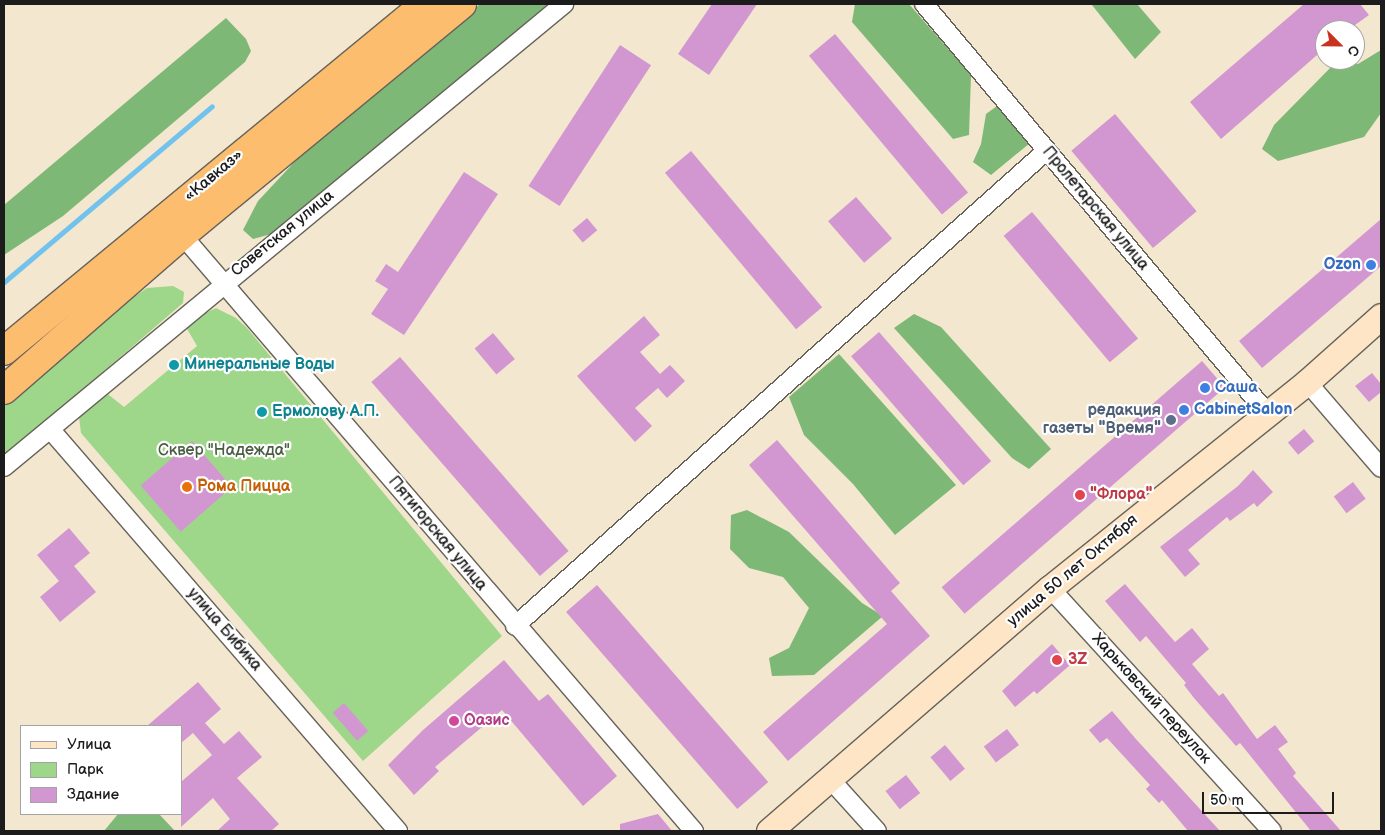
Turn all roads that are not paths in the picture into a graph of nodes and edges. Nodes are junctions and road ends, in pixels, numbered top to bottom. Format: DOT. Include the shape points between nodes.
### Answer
graph roads {
  1 [pos="411,4"];
  2 [pos="425,4"];
  3 [pos="462,4"];
  4 [pos="564,4"];
  5 [pos="924,4"];
  6 [pos="301,104"];
  7 [pos="1046,151"];
  8 [pos="182,236"];
  9 [pos="224,282"];
  10 [pos="1381,316"];
  11 [pos="4,351"];
  12 [pos="1307,382"];
  13 [pos="4,390"];
  14 [pos="1267,413"];
  15 [pos="50,429"];
  16 [pos="4,468"];
  17 [pos="1381,468"];
  18 [pos="1050,588"];
  19 [pos="515,626"];
  20 [pos="830,779"];
  21 [pos="398,831"];
  22 [pos="694,831"];
  23 [pos="769,831"];
  24 [pos="877,831"];
  25 [pos="1272,831"];
  1 -- 6 [label="street" via="320,79"];
  2 -- 6 [label="highway, «Кавказ»"];
  3 -- 8 [label="highway"];
  4 -- 9 [label="street, Советская улица"];
  5 -- 7 [label="street, Пролетарская улица"];
  6 -- 11 [label="highway, «Кавказ»"];
  7 -- 14 [label="street, Пролетарская улица"];
  7 -- 19 [label="street"];
  8 -- 9 [label="street, Пятигорская улица"];
  8 -- 13 [label="highway"];
  9 -- 15 [label="street, Советская улица"];
  9 -- 19 [label="street, Пятигорская улица"];
  10 -- 12 [label="main road, улица 50 лет Октября"];
  12 -- 14 [label="main road, улица 50 лет Октября"];
  12 -- 17 [label="street"];
  14 -- 18 [label="main road, улица 50 лет Октября"];
  15 -- 16 [label="street, Советская улица"];
  15 -- 21 [label="street, улица Бибика"];
  18 -- 20 [label="main road, улица 50 лет Октября"];
  18 -- 25 [label="street, Харьковский переулок"];
  19 -- 22 [label="street, Пятигорская улица"];
  20 -- 23 [label="main road, улица 50 лет Октября"];
  20 -- 24 [label="street"];
}
